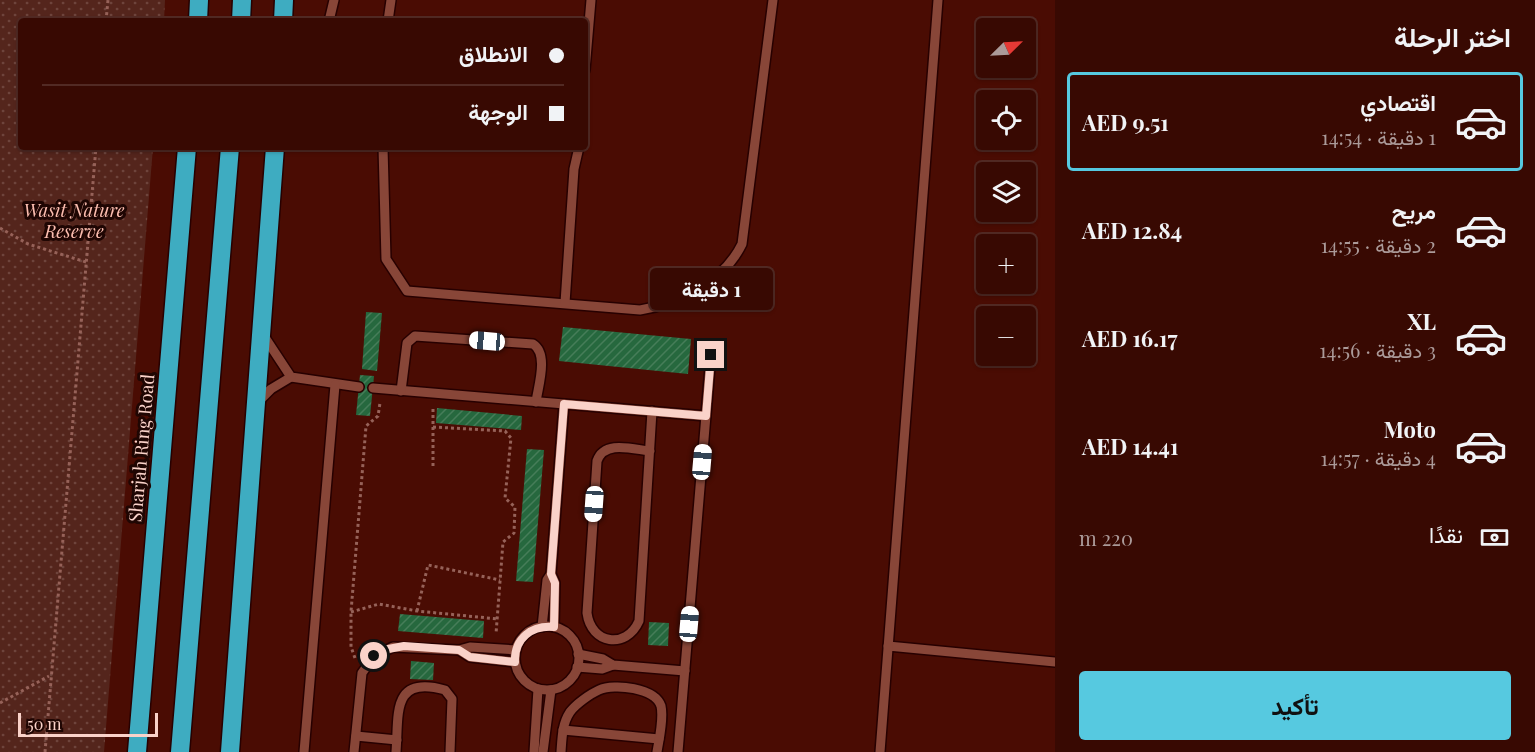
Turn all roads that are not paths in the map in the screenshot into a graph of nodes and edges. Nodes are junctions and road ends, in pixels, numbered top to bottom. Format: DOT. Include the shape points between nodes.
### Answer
graph roads {
  1 [pos="200,0"];
  2 [pos="242,0"];
  3 [pos="284,0"];
  4 [pos="334,0"];
  5 [pos="591,0"];
  6 [pos="773,0"];
  7 [pos="938,0"];
  8 [pos="387,1"];
  9 [pos="198,18"];
  10 [pos="240,18"];
  11 [pos="283,18"];
  12 [pos="330,18"];
  13 [pos="388,18"];
  14 [pos="588,35"];
  15 [pos="187,150"];
  16 [pos="230,150"];
  17 [pos="275,150"];
  18 [pos="383,150"];
  19 [pos="578,150"];
  20 [pos="565,303"];
  21 [pos="262,334"];
  22 [pos="711,355"];
  23 [pos="291,377"];
  24 [pos="335,385"];
  25 [pos="359,387"];
  26 [pos="377,388"];
  27 [pos="401,391"];
  28 [pos="536,402"];
  29 [pos="257,403"];
  30 [pos="564,404"];
  31 [pos="652,411"];
  32 [pos="706,416"];
  33 [pos="650,450"];
  34 [pos="551,574"];
  35 [pos="542,627"];
  36 [pos="554,627"];
  37 [pos="888,646"];
  38 [pos="459,650"];
  39 [pos="516,650"];
  40 [pos="578,654"];
  41 [pos="515,662"];
  42 [pos="1055,662"];
  43 [pos="613,665"];
  44 [pos="577,667"];
  45 [pos="685,671"];
  46 [pos="538,689"];
  47 [pos="551,690"];
  48 [pos="563,730"];
  49 [pos="356,736"];
  50 [pos="659,739"];
  51 [pos="397,740"];
  52 [pos="137,752"];
  53 [pos="180,752"];
  54 [pos="230,752"];
  55 [pos="304,752"];
  56 [pos="354,752"];
  57 [pos="396,752"];
  58 [pos="450,752"];
  59 [pos="534,752"];
  60 [pos="543,752"];
  61 [pos="561,752"];
  62 [pos="657,752"];
  63 [pos="678,752"];
  64 [pos="880,752"];
  1 -- 9 [label="highway"];
  2 -- 10 [label="highway"];
  3 -- 11 [label="highway"];
  4 -- 12 [label="lane"];
  5 -- 14 [label="lane"];
  6 -- 20 [label="lane" via="745,230 736,257 716,278 656,308"];
  7 -- 37 [label="lane"];
  8 -- 13 [label="lane"];
  15 -- 52 [label="highway, Sharjah Ring Road"];
  16 -- 53 [label="highway"];
  17 -- 21 [label="highway"];
  18 -- 20 [label="lane" via="386,259 407,291"];
  19 -- 20 [label="lane"];
  21 -- 23 [label="lane"];
  21 -- 29 [label="highway"];
  22 -- 32 [label="lane"];
  23 -- 24 [label="lane"];
  23 -- 29 [label="lane"];
  24 -- 25 [label="lane"];
  24 -- 55 [label="lane"];
  26 -- 27 [label="lane"];
  27 -- 28 [label="lane"];
  27 -- 28 [label="lane" via="407,343 412,337 533,344 541,357"];
  28 -- 30 [label="lane"];
  29 -- 54 [label="highway"];
  30 -- 31 [label="lane"];
  30 -- 34 [label="lane"];
  31 -- 32 [label="lane"];
  31 -- 33 [label="lane"];
  32 -- 45 [label="lane"];
  33 -- 33 [label="lane" via="639,621 636,629 622,640 605,640 592,630 587,614 597,461 608,448"];
  34 -- 35 [label="lane" via="546,583"];
  34 -- 36 [label="lane" via="555,583"];
  35 -- 36 [label="lane"];
  35 -- 39 [label="lane" via="525,634"];
  36 -- 40 [label="lane" via="570,637"];
  37 -- 42 [label="lane"];
  37 -- 64 [label="lane"];
  38 -- 39 [label="lane"];
  38 -- 41 [label="lane" via="470,657"];
  38 -- 49 [label="lane" via="393,647 374,656 362,673"];
  39 -- 41 [label="lane"];
  40 -- 43 [label="lane" via="603,658"];
  40 -- 44 [label="lane"];
  41 -- 46 [label="lane" via="522,679"];
  43 -- 44 [label="lane" via="602,669"];
  43 -- 45 [label="lane"];
  44 -- 47 [label="lane" via="568,682"];
  45 -- 63 [label="lane"];
  46 -- 47 [label="lane"];
  46 -- 59 [label="lane"];
  47 -- 60 [label="lane"];
  48 -- 50 [label="lane"];
  48 -- 50 [label="lane" via="575,707 598,690 618,688 655,696 662,711"];
  48 -- 61 [label="lane"];
  49 -- 51 [label="lane"];
  49 -- 56 [label="lane"];
  50 -- 62 [label="lane"];
  51 -- 57 [label="lane"];
  51 -- 58 [label="lane" via="402,696 416,687 439,689 449,694 454,704"];
}
